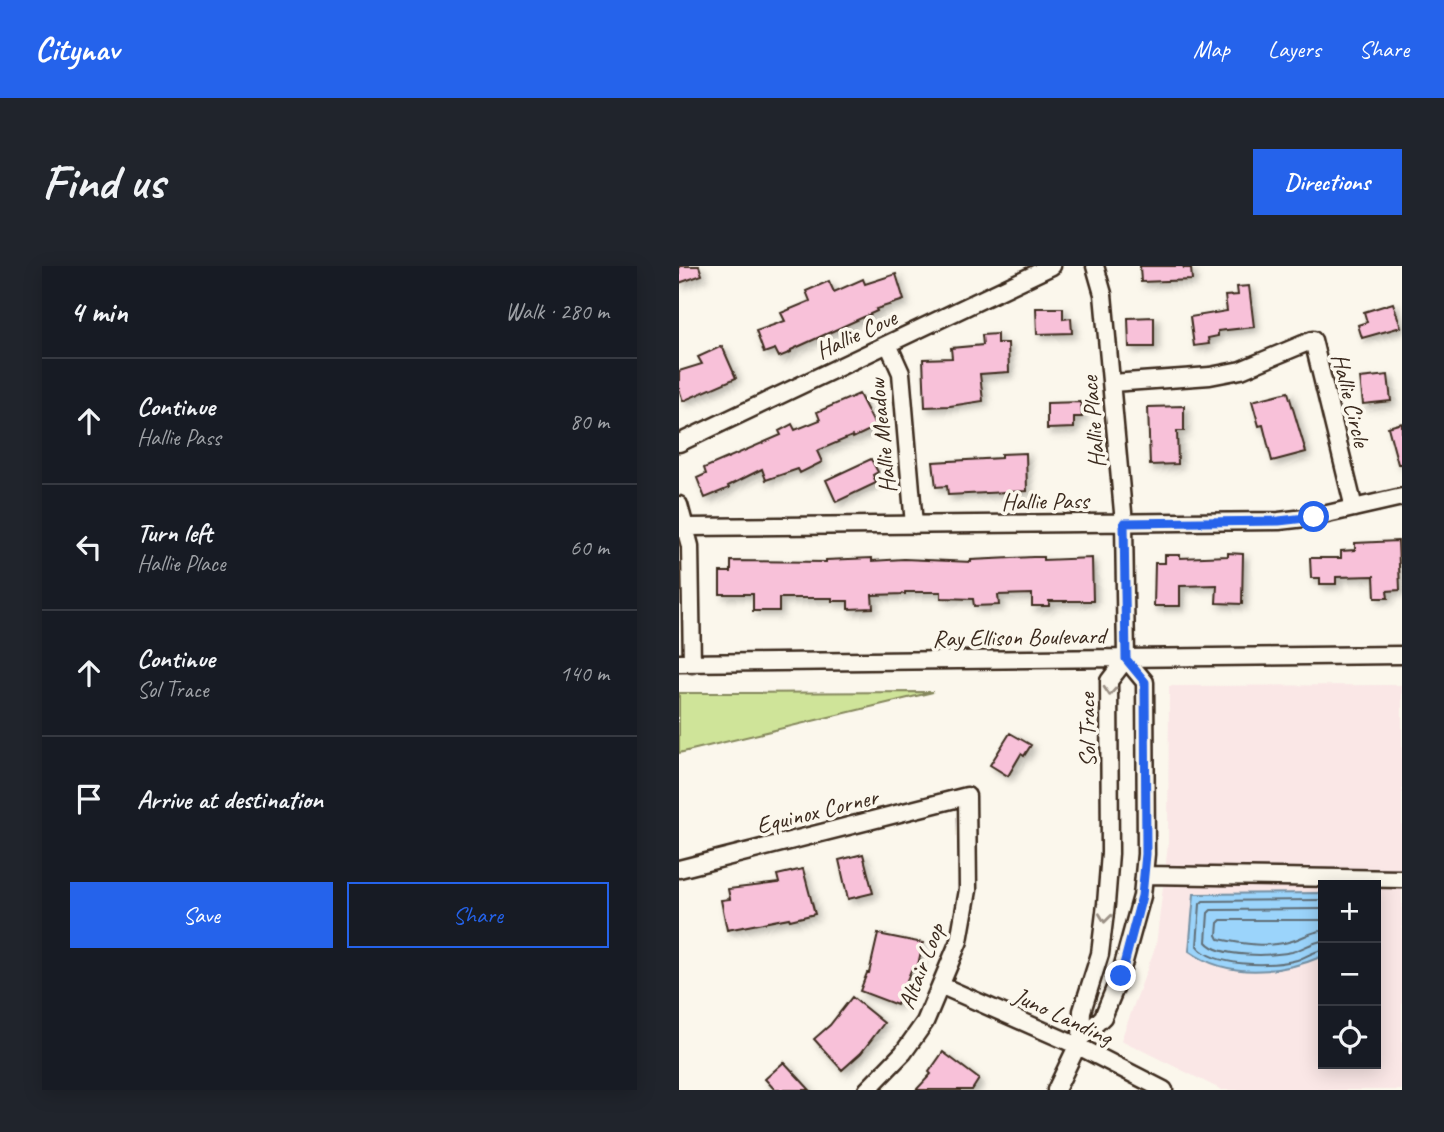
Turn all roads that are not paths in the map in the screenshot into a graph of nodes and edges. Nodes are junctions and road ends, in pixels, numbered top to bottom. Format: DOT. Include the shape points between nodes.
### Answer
graph roads {
  1 [pos="1052,266"];
  2 [pos="1095,266"];
  3 [pos="888,344"];
  4 [pos="1112,383"];
  5 [pos="679,443"];
  6 [pos="1402,497"];
  7 [pos="679,505"];
  8 [pos="1354,508"];
  9 [pos="1124,523"];
  10 [pos="914,525"];
  11 [pos="687,527"];
  12 [pos="1402,655"];
  13 [pos="1126,659"];
  14 [pos="686,664"];
  15 [pos="967,796"];
  16 [pos="679,869"];
  17 [pos="1144,875"];
  18 [pos="1402,879"];
  19 [pos="942,985"];
  20 [pos="1080,1042"];
  21 [pos="867,1090"];
  22 [pos="1056,1090"];
  23 [pos="1164,1090"];
  1 -- 3 [label="street, Hallie Cove"];
  2 -- 4 [label="street, Hallie Place" via="1103,294"];
  3 -- 5 [label="street, Hallie Cove"];
  3 -- 10 [label="street, Hallie Meadow" via="901,373"];
  4 -- 8 [label="street, Hallie Circle" via="1241,370 1313,340"];
  4 -- 9 [label="street, Hallie Place"];
  6 -- 8 [label="street, Hallie Pass"];
  7 -- 11 [label="street"];
  8 -- 9 [label="street, Hallie Pass" via="1279,521"];
  9 -- 10 [label="street, Hallie Pass"];
  9 -- 13 [label="street, Hallie Place"];
  10 -- 11 [label="street, Hallie Pass"];
  11 -- 14 [label="street"];
  12 -- 13 [label="street, Ray Ellison Boulevard"];
  13 -- 14 [label="street, Ray Ellison Boulevard"];
  13 -- 17 [label="street, Sol Trace" via="1145,682"];
  13 -- 20 [label="street, Sol Trace, one-way" via="1109,681 1106,904 1100,954 1082,1011"];
  15 -- 16 [label="street, Equinox Corner"];
  15 -- 19 [label="street, Altair Loop" via="968,890 959,942"];
  17 -- 18 [label="street"];
  17 -- 20 [label="street, Sol Trace" via="1121,976 1103,1017"];
  19 -- 20 [label="street, Juno Landing"];
  19 -- 21 [label="street, Altair Loop" via="903,1054"];
  20 -- 22 [label="street, Sol Trace"];
  20 -- 23 [label="street, Juno Landing"];
}
